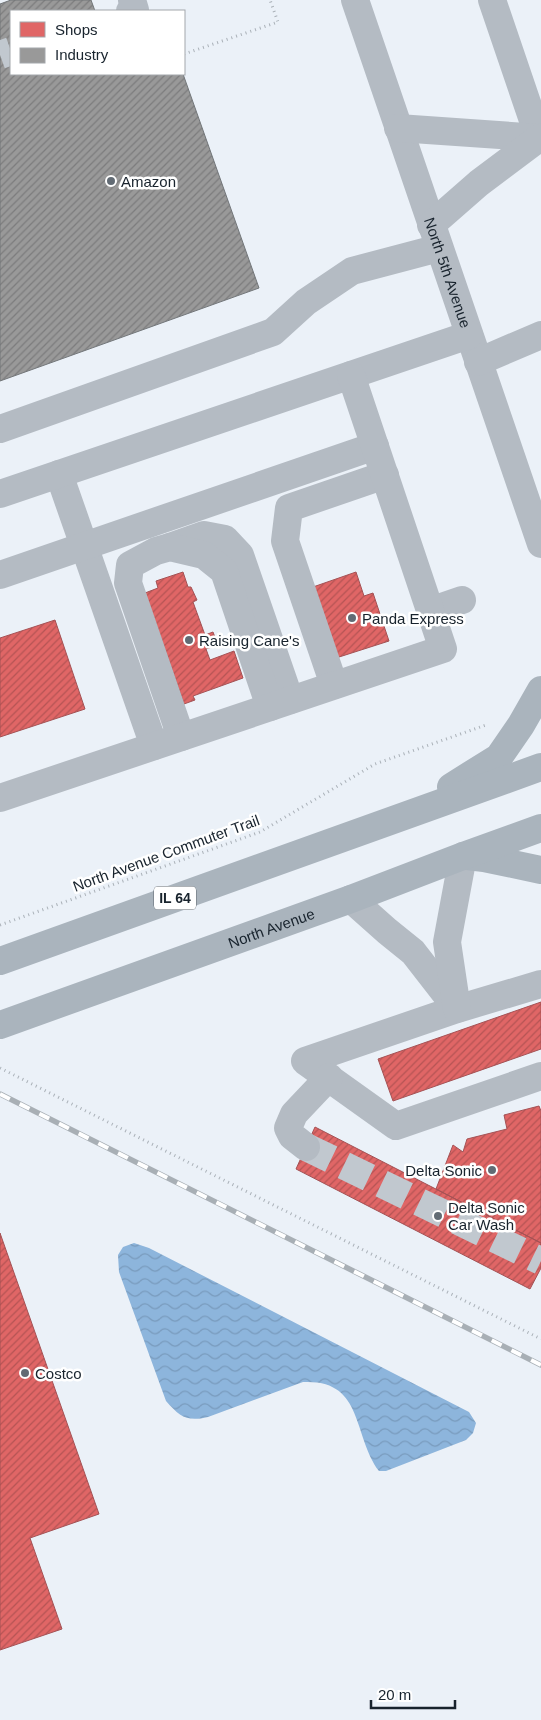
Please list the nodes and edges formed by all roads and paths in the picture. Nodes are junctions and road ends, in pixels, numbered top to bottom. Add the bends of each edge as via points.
1 (270, 0) edge
2 (355, 0) edge
3 (492, 0) edge
4 (185, 54) edge
5 (398, 128) junction
6 (540, 138) edge
7 (435, 236) junction
8 (469, 335) junction
9 (541, 335) edge
10 (478, 362) junction
11 (351, 375) junction
12 (0, 429) edge
13 (375, 446) junction
14 (59, 474) junction
15 (385, 474) junction
16 (0, 494) edge
17 (541, 544) edge
18 (84, 546) junction
19 (0, 575) edge
20 (462, 600) dead end
21 (430, 611) junction
22 (334, 685) junction
23 (541, 690) edge
24 (280, 704) junction
25 (492, 725) dead end
26 (181, 737) junction
27 (154, 746) junction
28 (541, 767) edge
29 (0, 798) edge
30 (394, 819) junction
31 (541, 828) edge
32 (463, 856) junction
33 (541, 870) edge
34 (352, 899) junction
35 (0, 925) edge
36 (0, 961) edge
37 (541, 984) edge
38 (457, 1009) junction
39 (0, 1025) edge
40 (0, 1068) edge
41 (541, 1076) edge
42 (329, 1077) junction
43 (306, 1147) tunnel mouth
44 (541, 1339) edge

1 - 4 path via 278,22
2 - 5 street, North 5th Avenue
3 - 6 street
5 - 6 street
5 - 7 street, North 5th Avenue
6 - 7 street via 479,184
7 - 8 street, North 5th Avenue
7 - 12 street via 352,271 306,302 273,332
8 - 10 street, North 5th Avenue
8 - 11 street
9 - 10 street
10 - 17 street, North 5th Avenue
11 - 13 street
11 - 14 street
13 - 15 street
13 - 18 street
14 - 16 street
14 - 18 street
15 - 21 street
15 - 22 street via 289,508 285,541
18 - 19 street
18 - 27 street
20 - 21 street
21 - 22 street via 443,649
22 - 24 street
23 - 30 main road via 499,757
24 - 26 street
24 - 26 street via 224,571 204,555 170,547 156,551 130,565 128,583
25 - 35 path, North Avenue Commuter Trail via 375,764 260,832
26 - 27 street
27 - 29 street
28 - 30 main road, IL 64
30 - 36 main road, IL 64
31 - 32 main road, North Avenue
32 - 33 main road
32 - 34 main road, North Avenue
32 - 38 street via 447,942
34 - 38 street via 413,952
34 - 39 main road, North Avenue
37 - 38 street
38 - 42 street via 305,1060
40 - 44 path
41 - 42 street via 396,1126
42 - 43 street via 294,1114 288,1128 292,1136

